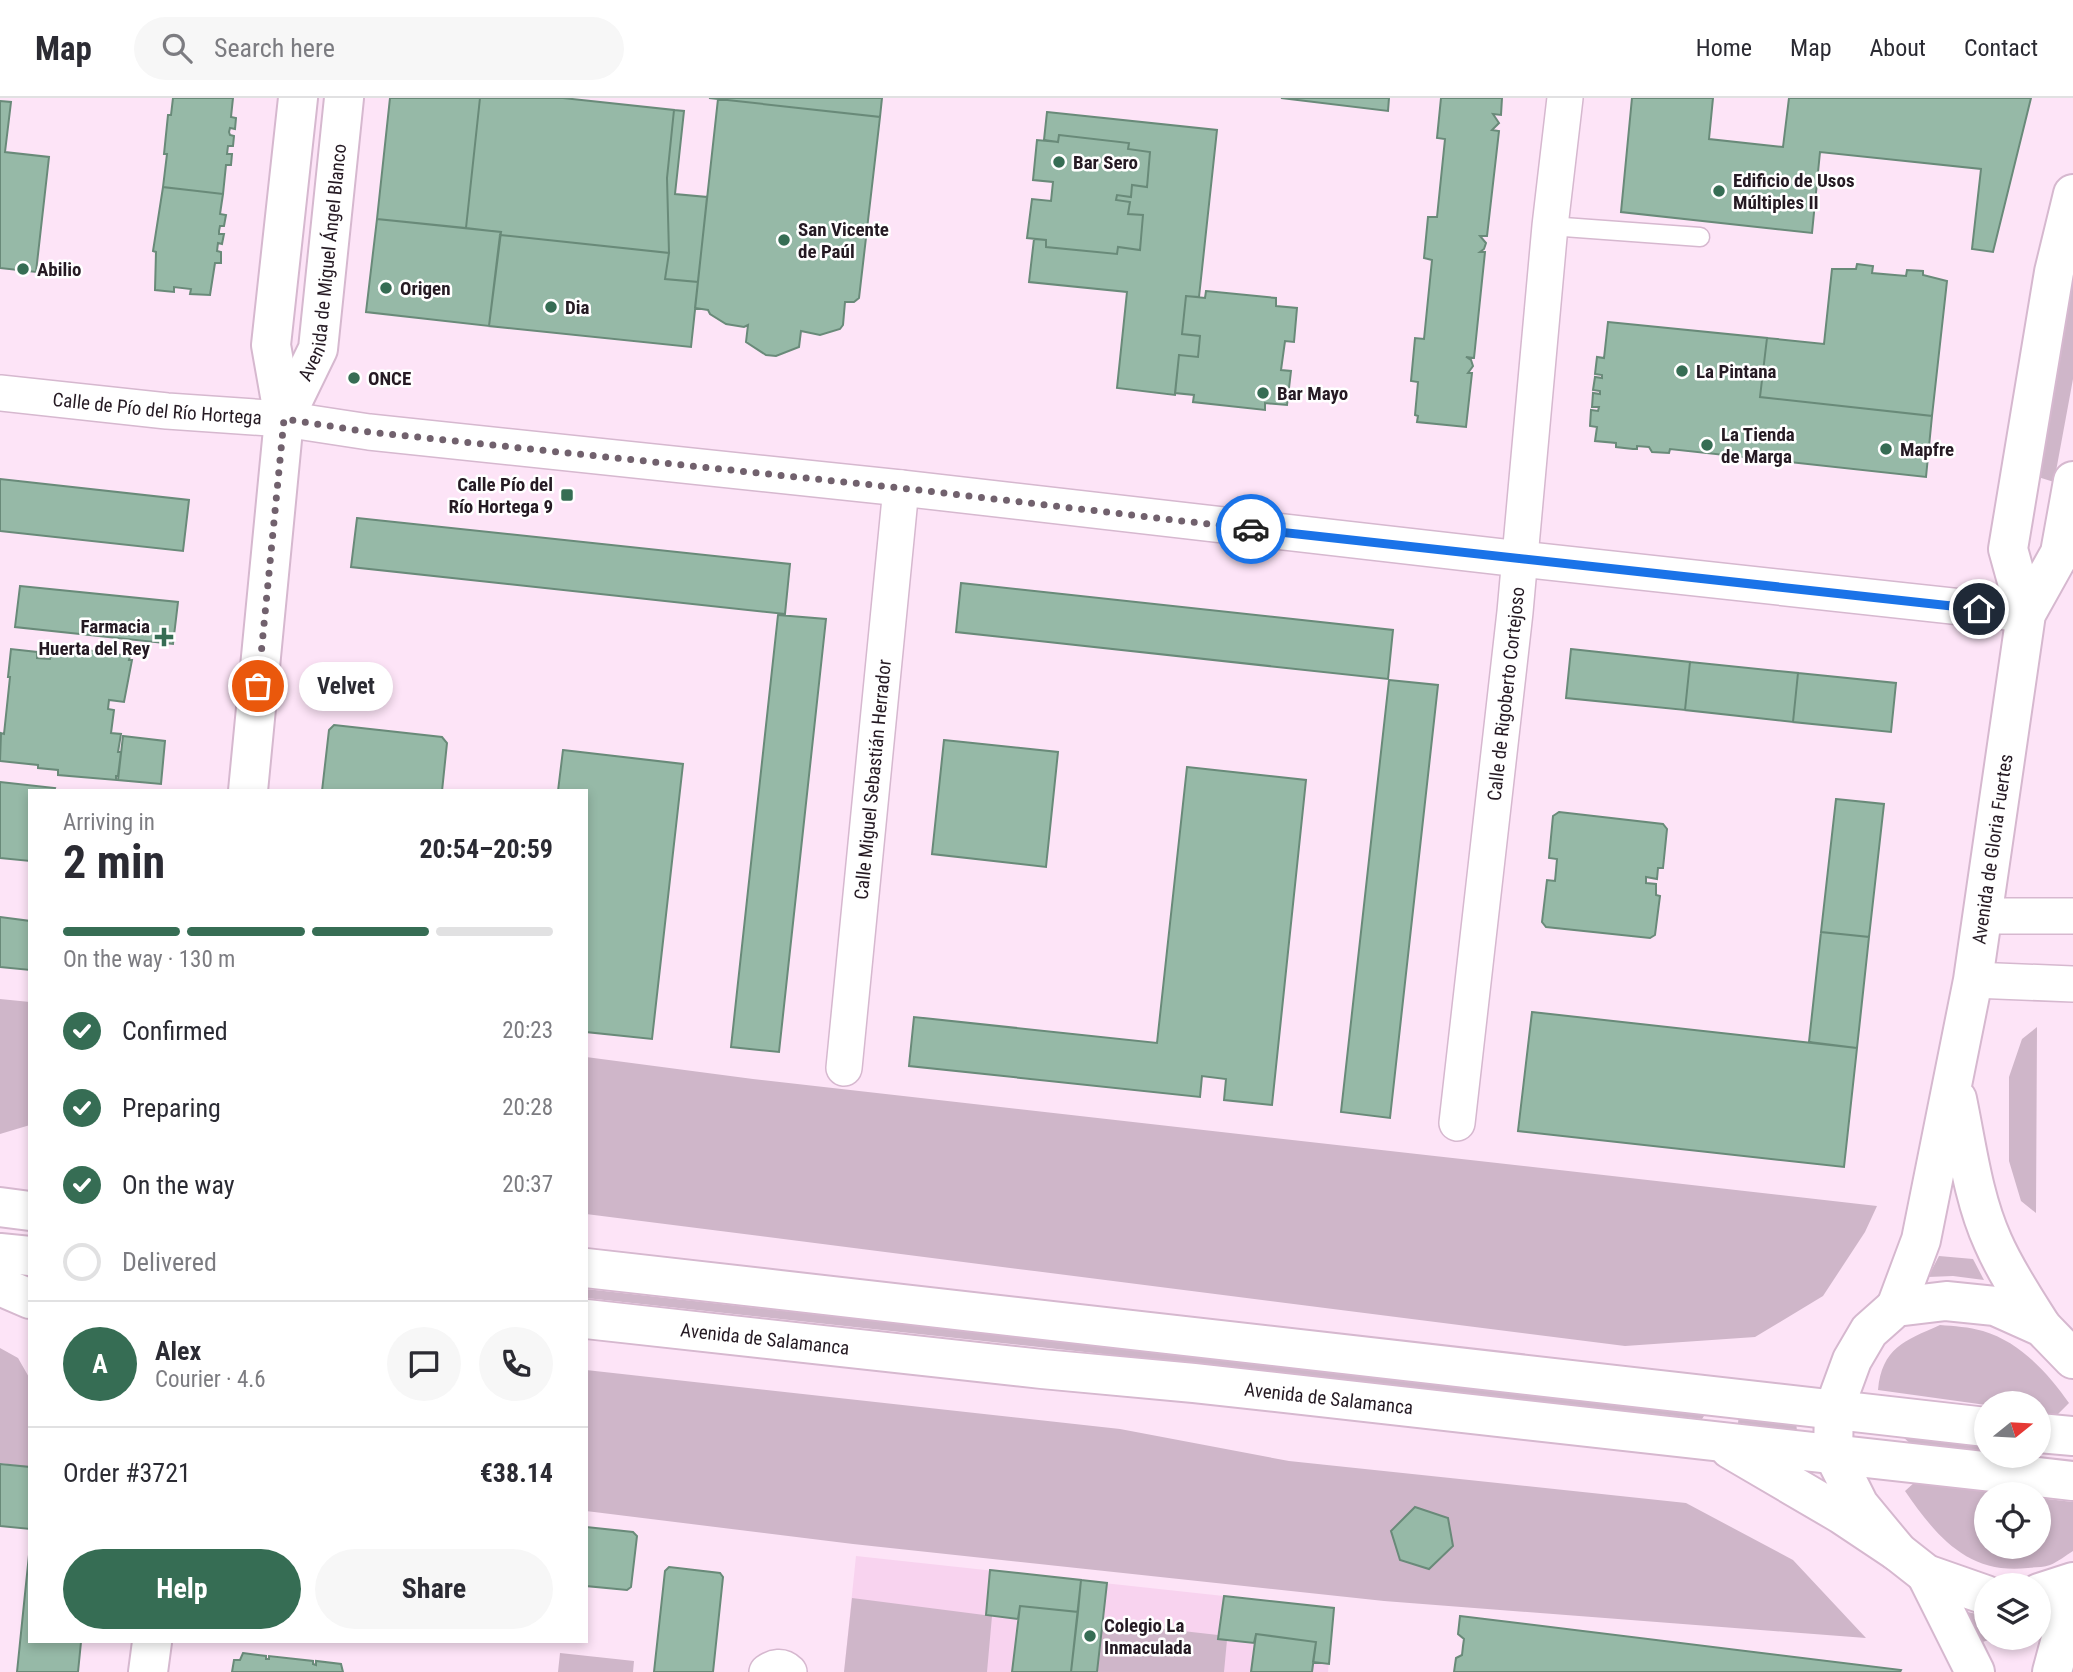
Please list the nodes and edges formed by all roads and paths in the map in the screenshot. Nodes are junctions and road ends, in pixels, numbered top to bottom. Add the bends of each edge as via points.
1 (298, 98) edge
2 (344, 98) edge
3 (1565, 98) edge
4 (2073, 194) edge
5 (1550, 226) junction
6 (1700, 237) dead end
7 (0, 393) edge
8 (284, 419) junction
9 (2073, 481) edge
10 (901, 488) junction
11 (1520, 559) junction
12 (2026, 614) junction
13 (248, 789) edge
14 (1982, 916) junction
15 (2073, 916) edge
16 (1973, 980) junction
17 (2073, 984) edge
18 (844, 1069) dead end
19 (1954, 1082) junction
20 (1457, 1123) dead end
21 (0, 1207) edge
22 (28, 1211) edge
23 (0, 1252) edge
24 (28, 1256) edge
25 (588, 1268) edge
26 (0, 1286) edge
27 (28, 1298) edge
28 (1896, 1307) junction
29 (588, 1319) edge
30 (2042, 1327) junction
31 (2073, 1359) edge
32 (1834, 1409) junction
33 (1974, 1426) edge
34 (2051, 1434) edge
35 (2073, 1436) edge
36 (1719, 1443) junction
37 (1832, 1453) junction
38 (2073, 1481) edge
39 (1912, 1563) junction
40 (2073, 1582) edge
41 (2051, 1589) edge
42 (1974, 1590) edge
43 (2073, 1594) edge
44 (152, 1643) edge
45 (148, 1672) edge
46 (767, 1672) edge
47 (789, 1672) edge
48 (1975, 1672) edge
49 (2052, 1672) edge

1 - 8 main road, Avenida de Miguel Ángel Blanco via 271,345
2 - 8 main road, Avenida de Miguel Ángel Blanco via 318,349
3 - 5 street, Calle de Rigoberto Cortejoso
4 - 12 main road, Avenida de Gloria Fuertes via 2054,272 2008,549
5 - 6 lane
5 - 11 street, Calle de Rigoberto Cortejoso
7 - 8 street, Calle de Pío del Río Hortega
8 - 10 street, Calle de Pío del Río Hortega
8 - 13 main road, Avenida de Miguel Ángel Blanco
9 - 12 main road, Avenida de Gloria Fuertes via 2060,552
10 - 11 street, Calle de Pío del Río Hortega
10 - 18 street, Calle Miguel Sebastián Herrador
11 - 12 street, Calle de Pío del Río Hortega
11 - 20 street, Calle de Rigoberto Cortejoso
12 - 14 main road, Avenida de Gloria Fuertes
14 - 15 street
14 - 16 main road, Avenida de Gloria Fuertes
16 - 17 street
16 - 19 main road, Avenida de Gloria Fuertes
19 - 28 main road, Avenida de Gloria Fuertes via 1921,1240
19 - 30 main road, Avenida de Gloria Fuertes via 1979,1205 2009,1274
21 - 22 main road
23 - 24 main road
25 - 32 main road
26 - 27 main road
28 - 30 main road via 1946,1301 1995,1306
28 - 32 main road via 1869,1331 1852,1360
29 - 36 main road, Avenida de Salamanca
30 - 31 main road
32 - 33 main road
32 - 37 main road
34 - 35 main road
36 - 37 main road, Avenida de Salamanca
36 - 39 main road via 1841,1514
37 - 38 main road, Avenida de Salamanca
37 - 39 main road via 1859,1505
39 - 42 main road
39 - 48 main road
40 - 41 main road
43 - 49 main road
44 - 45 main road
46 - 47 street via 780,1667

